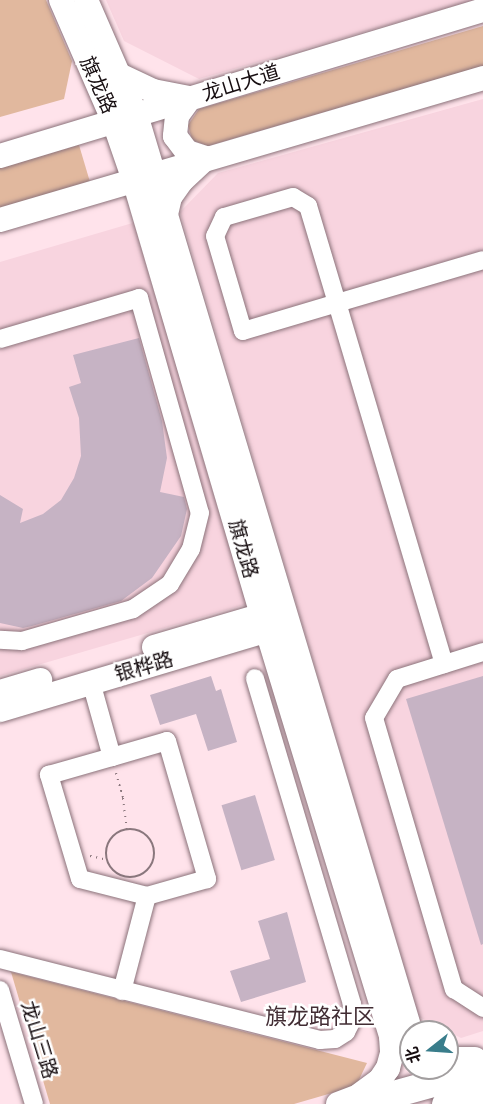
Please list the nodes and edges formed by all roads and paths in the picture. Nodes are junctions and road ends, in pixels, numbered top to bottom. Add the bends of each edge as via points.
1 (61, 0) edge
2 (86, 0) edge
3 (483, 10) edge
4 (119, 75) junction
5 (483, 78) edge
6 (190, 98) junction
7 (125, 118) junction
8 (0, 156) edge
9 (206, 158) junction
10 (144, 177) junction
11 (166, 215) junction
12 (0, 220) edge
13 (483, 260) edge
14 (337, 303) junction
15 (0, 339) edge
16 (193, 343) junction
17 (156, 354) junction
18 (276, 619) junction
19 (0, 640) edge
20 (483, 652) edge
21 (444, 664) junction
22 (255, 678) dead end
23 (92, 682) junction
24 (0, 692) edge
25 (0, 710) edge
26 (112, 757) junction
27 (312, 778) junction
28 (287, 785) junction
29 (127, 829) junction
30 (147, 896) junction
31 (366, 953) junction
32 (0, 960) edge
33 (339, 961) junction
34 (0, 990) edge
35 (122, 991) junction
36 (483, 1008) edge
37 (407, 1020) edge
38 (459, 1060) edge
39 (480, 1062) edge
40 (459, 1066) edge
41 (413, 1080) edge
42 (483, 1093) edge
43 (359, 1099) edge
44 (483, 1102) edge
45 (35, 1104) edge
46 (338, 1104) edge
47 (445, 1104) edge
48 (468, 1104) edge

1 - 7 main road, 旗龙路
2 - 4 main road
3 - 6 main road, 龙山大道
4 - 6 main road via 153,92
4 - 7 main road
5 - 9 main road
6 - 7 main road, 龙山大道
6 - 9 main road via 177,116 176,136 188,152
7 - 8 main road, 龙山大道
7 - 10 main road
9 - 10 main road
9 - 11 main road via 170,197
10 - 11 main road
10 - 12 main road
10 - 16 main road
11 - 16 main road
13 - 14 street
14 - 14 street via 243,331 215,236 224,217 293,197 308,206
14 - 21 street
15 - 17 street via 139,298
16 - 17 street
16 - 18 main road
17 - 19 street via 200,513 190,549 170,584 134,609 22,641
18 - 23 main road, 银桦路
18 - 24 main road, 银桦路
18 - 27 main road
18 - 37 main road
20 - 21 street
21 - 36 street via 398,679 374,718 454,989
22 - 28 street
23 - 25 main road, 银桦路
23 - 26 street
26 - 29 path
26 - 30 street via 50,775 80,879
26 - 30 street via 167,741 207,879
27 - 28 street
27 - 31 main road
28 - 33 street
29 - 29 path via 140,830 151,839 151,866 141,875 127,877 115,871 107,860 107,846 114,834
30 - 35 street
31 - 33 street
31 - 43 main road via 391,1036 392,1053 380,1080
32 - 35 street
33 - 35 street via 352,1004 352,1020 346,1032 334,1039 320,1040
34 - 45 street, 龙山三路
38 - 39 main road
39 - 40 main road
39 - 43 highway
41 - 43 main road
42 - 47 highway
43 - 46 main road
44 - 48 main road

